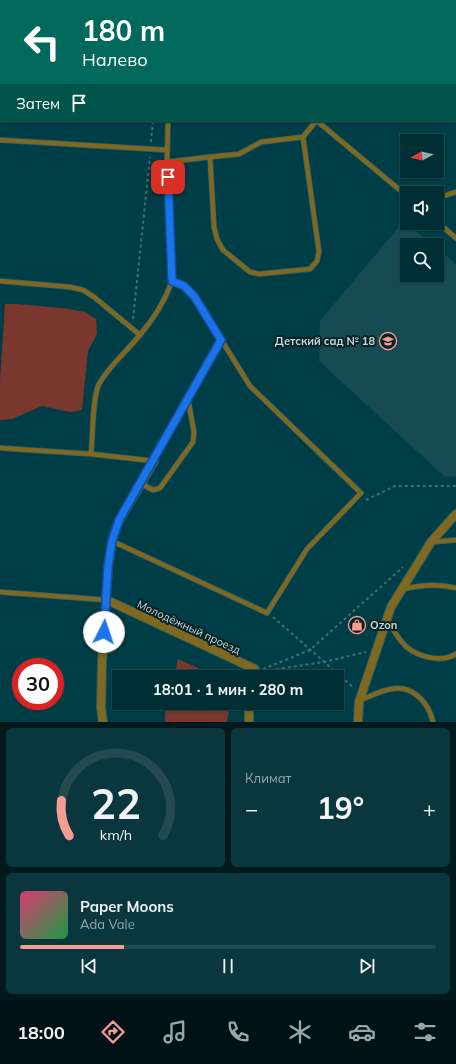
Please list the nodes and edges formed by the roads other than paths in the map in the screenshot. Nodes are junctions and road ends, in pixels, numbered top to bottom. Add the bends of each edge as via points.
1 (168, 122) edge
2 (315, 122) edge
3 (317, 122) edge
4 (303, 137) junction
5 (0, 140) edge
6 (167, 150) junction
7 (210, 157) junction
8 (167, 162) junction
9 (400, 190) edge
10 (456, 192) edge
11 (444, 196) edge
12 (444, 228) edge
13 (456, 238) edge
14 (0, 281) edge
15 (172, 281) junction
16 (140, 335) junction
17 (221, 340) junction
18 (188, 399) junction
19 (0, 448) edge
20 (92, 454) junction
21 (154, 461) junction
22 (140, 483) junction
23 (456, 514) edge
24 (456, 540) edge
25 (112, 541) junction
26 (431, 542) junction
27 (456, 588) edge
28 (402, 589) junction
29 (0, 592) edge
30 (107, 600) junction
31 (387, 620) junction
32 (456, 654) edge
33 (255, 670) edge
34 (361, 698) junction
35 (249, 710) edge
36 (103, 722) edge
37 (249, 722) edge
38 (358, 722) edge
39 (433, 722) edge

1 - 6 lane
2 - 4 lane
3 - 9 lane
4 - 7 lane via 261,142 239,154
4 - 7 lane via 318,252 317,261 310,269 259,274 250,272 223,250 214,227
5 - 6 lane
6 - 8 lane
7 - 8 lane
8 - 15 lane
10 - 11 lane
12 - 13 lane
14 - 16 lane via 83,290
15 - 16 lane via 166,296
15 - 17 lane via 184,286 194,296
16 - 20 lane via 105,374 99,385
17 - 18 lane
17 - 25 lane via 250,386 361,493 307,549 267,612
18 - 21 lane
18 - 22 lane via 194,432 193,442 160,488 154,490
19 - 20 lane
20 - 21 lane
21 - 22 street
22 - 25 street via 119,520
23 - 26 street
24 - 26 lane
25 - 30 street
26 - 28 street
27 - 28 lane via 423,585
28 - 31 street via 391,607
29 - 30 lane
30 - 33 street, Молодёжный проезд
30 - 36 street via 102,663
31 - 32 lane via 402,643 416,653 441,658
31 - 34 street
34 - 38 street
34 - 39 lane via 388,689 412,692 422,699 430,710
35 - 37 street

